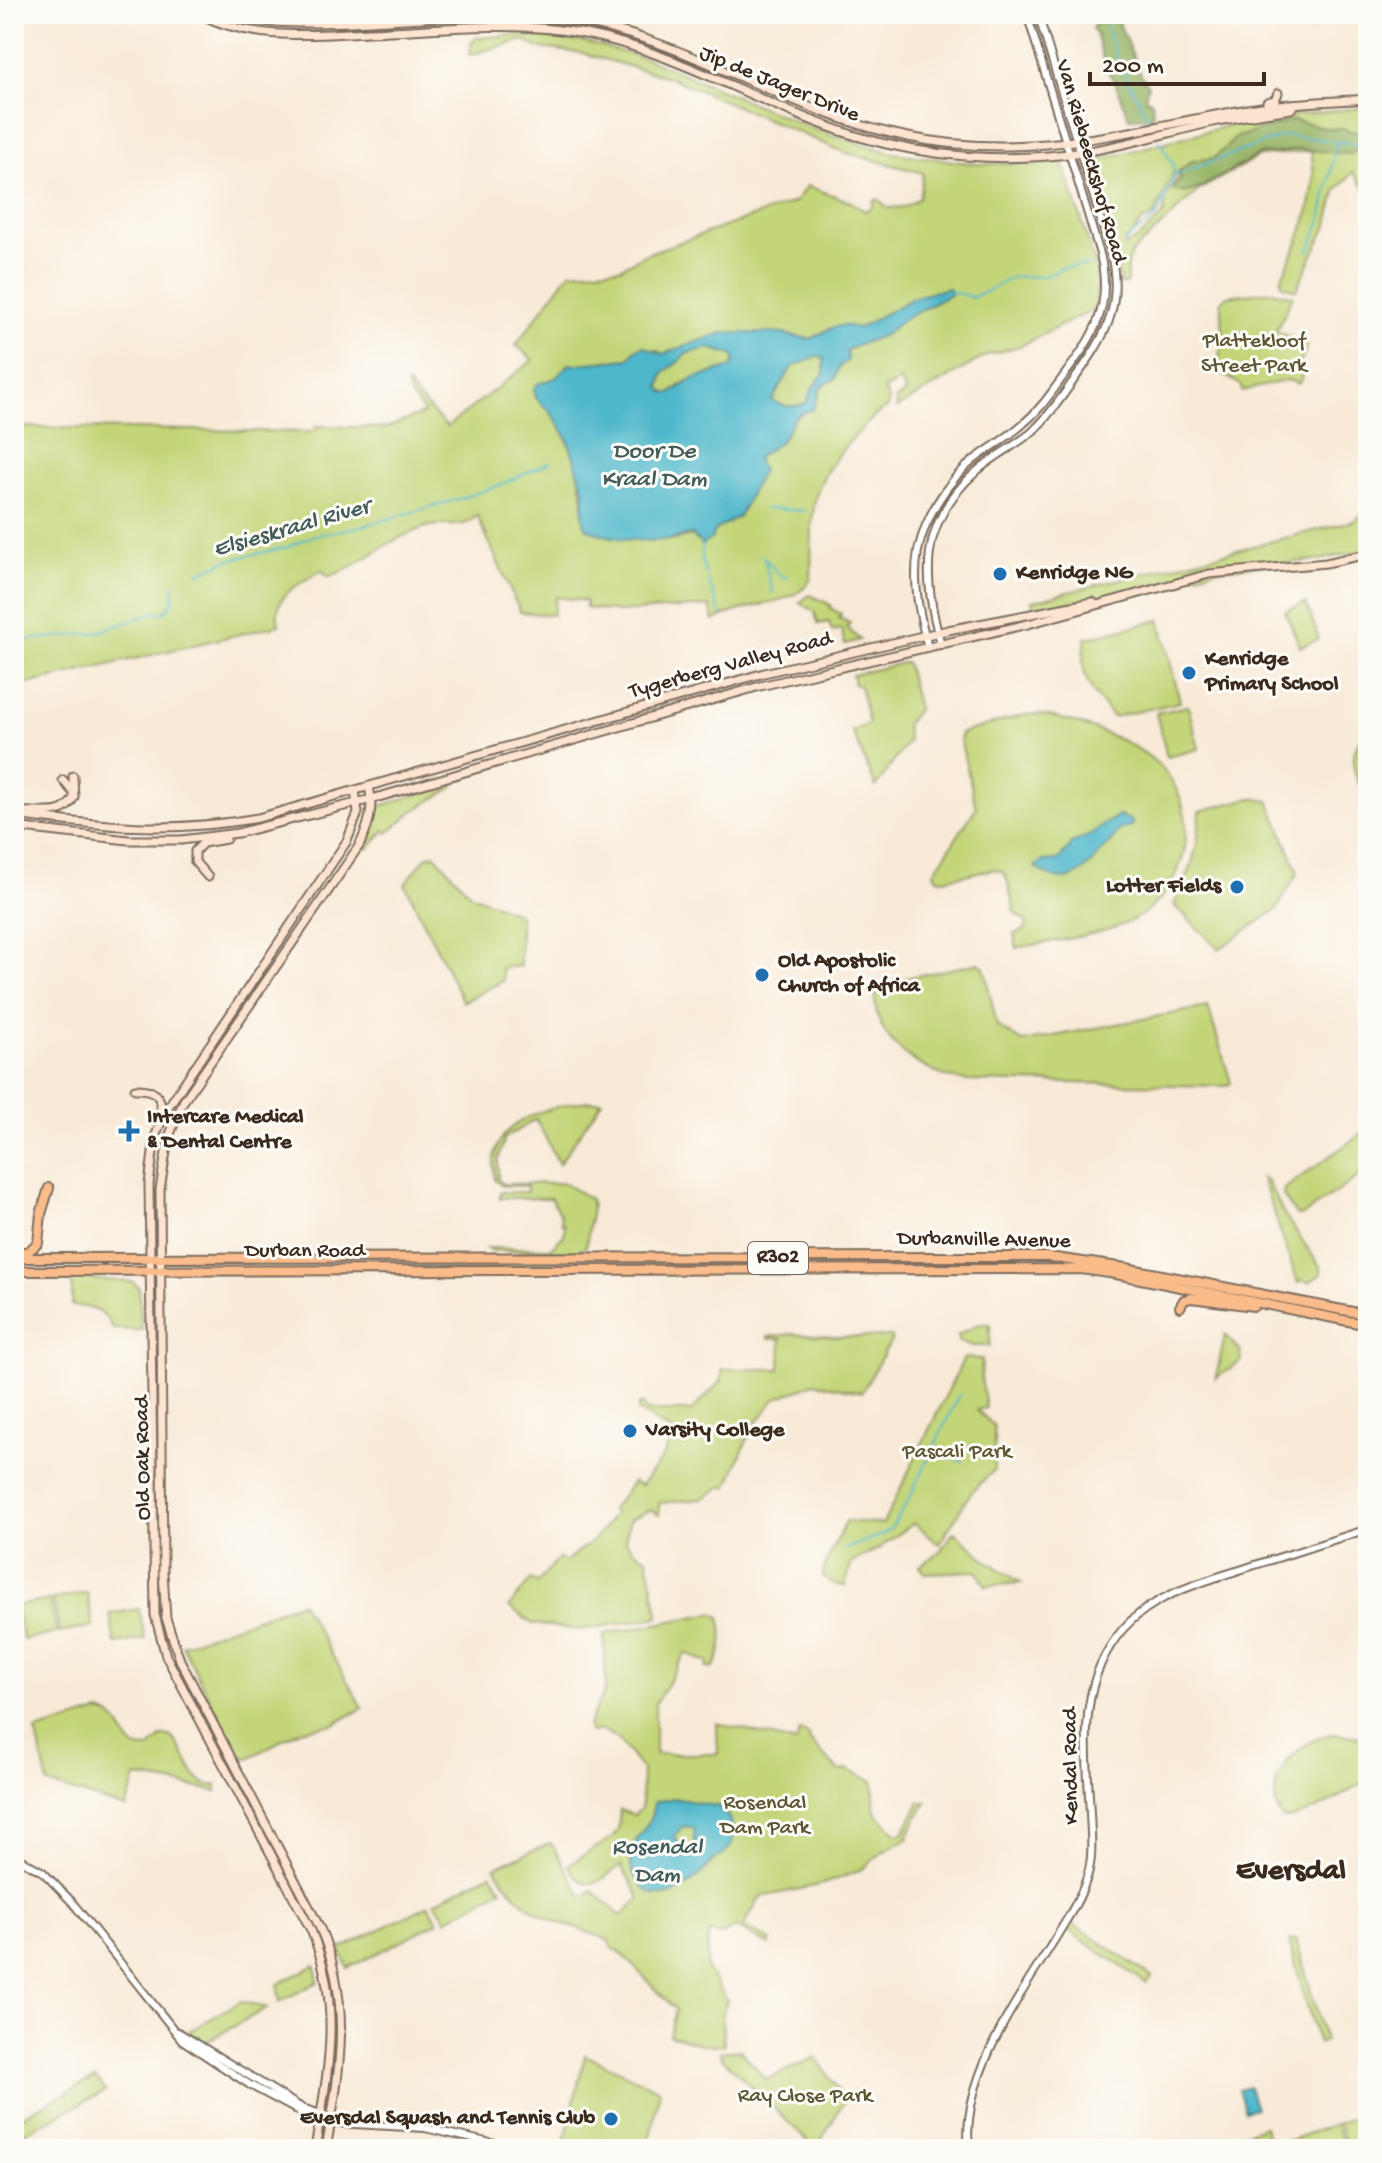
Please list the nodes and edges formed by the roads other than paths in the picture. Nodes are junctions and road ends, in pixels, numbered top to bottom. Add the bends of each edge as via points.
1 (200, 14) edge
2 (230, 14) edge
3 (1027, 14) edge
4 (1038, 14) edge
5 (1278, 93) dead end
6 (1368, 99) edge
7 (1296, 104) junction
8 (1192, 121) junction
9 (1174, 129) junction
10 (1141, 136) junction
11 (1078, 141) junction
12 (1067, 143) junction
13 (1082, 152) junction
14 (1070, 154) junction
15 (1368, 554) edge
16 (1107, 601) junction
17 (937, 633) junction
18 (925, 636) junction
19 (941, 645) junction
20 (928, 648) junction
21 (73, 776) dead end
22 (63, 780) dead end
23 (369, 786) junction
24 (355, 790) junction
25 (74, 797) junction
26 (372, 799) junction
27 (358, 803) junction
28 (343, 807) junction
29 (14, 814) edge
30 (14, 827) edge
31 (238, 833) junction
32 (347, 841) junction
33 (208, 877) dead end
34 (332, 887) junction
35 (305, 907) junction
36 (135, 1089) dead end
37 (158, 1130) junction
38 (49, 1188) dead end
39 (14, 1256) edge
40 (150, 1258) junction
41 (161, 1258) junction
42 (595, 1258) joint
43 (595, 1269) joint
44 (161, 1270) junction
45 (14, 1271) edge
46 (150, 1271) junction
47 (1282, 1306) junction
48 (1180, 1307) dead end
49 (1368, 1315) edge
50 (1368, 1325) edge
51 (1368, 1529) edge
52 (14, 1856) edge
53 (320, 2118) junction
54 (334, 2120) junction
55 (315, 2149) edge
56 (326, 2149) edge
57 (517, 2149) edge
58 (969, 2149) edge

1 - 14 main road, Jip de Jager Drive via 236,28 280,34 562,30 648,51 807,119 876,142 967,156
2 - 12 main road, Jip de Jager Drive via 288,24 501,16 575,21 654,41 812,109 887,133 974,146
3 - 12 street, Van Riebeeckshof Road
4 - 11 street, Van Riebeeckshof Road
5 - 8 main road via 1273,101
6 - 7 main road, Jip de Jager Drive
7 - 8 main road, Jip de Jager Drive
7 - 9 main road, Jip de Jager Drive
8 - 9 main road, Jip de Jager Drive
9 - 10 main road, Jip de Jager Drive
10 - 11 main road, Jip de Jager Drive
10 - 13 main road, Jip de Jager Drive
11 - 12 main road, Jip de Jager Drive
11 - 13 street, Van Riebeeckshof Road
12 - 14 street, Van Riebeeckshof Road
13 - 14 main road, Jip de Jager Drive
13 - 17 street, Van Riebeeckshof Road via 1114,265 1109,323 1047,416 977,471 943,513 927,576
14 - 18 street, Van Riebeeckshof Road via 1102,260 1100,317 1090,340 1044,402 970,463 933,511 916,572
15 - 16 main road, Tygerberg Valley Road via 1189,581
16 - 17 main road, Tygerberg Valley Road
16 - 19 main road, Tygerberg Valley Road
17 - 18 main road, Tygerberg Valley Road
17 - 19 street, Van Riebeeckshof Road
18 - 20 street, Van Riebeeckshof Road
18 - 23 main road, Tygerberg Valley Road via 713,687
19 - 20 main road, Tygerberg Valley Road
20 - 26 main road, Tygerberg Valley Road via 760,686
21 - 25 main road
22 - 25 main road
23 - 24 main road, Tygerberg Valley Road
23 - 26 main road, Old Oak Road
24 - 27 main road, Old Oak Road
24 - 29 main road, Tygerberg Valley Road via 258,818 178,828 120,828
25 - 29 main road via 60,812
26 - 27 main road, Tygerberg Valley Road
26 - 34 main road, Old Oak Road via 366,832
27 - 28 main road, Tygerberg Valley Road
27 - 32 main road, Old Oak Road
28 - 31 main road, Tygerberg Valley Road
28 - 32 main road via 352,819
30 - 31 main road via 128,840
31 - 33 main road via 196,849 195,862
32 - 35 main road, Old Oak Road
34 - 35 main road via 322,888
34 - 41 main road, Old Oak Road via 190,1090 172,1125 161,1173
35 - 37 main road, Old Oak Road via 176,1092
36 - 37 main road via 160,1097
37 - 40 main road, Old Oak Road via 150,1167
38 - 39 main road via 38,1243
39 - 40 main road, Durban Road / R302
40 - 41 main road, Durban Road / R302
40 - 46 main road, Old Oak Road
41 - 42 main road, Durban Road / R302
41 - 44 main road, Old Oak Road
42 - 49 main road, Durbanville Avenue / R302 via 1070,1259
43 - 44 main road, Durban Road / R302
43 - 47 main road, Durbanville Avenue / R302 via 1089,1270
44 - 46 main road, Durban Road / R302
44 - 54 main road, Old Oak Road via 166,1618 180,1660 334,1963 342,2027
45 - 46 main road, Durban Road / R302
46 - 53 main road, Old Oak Road via 156,1623 172,1667 320,1951 332,2022
47 - 48 main road via 1191,1298
47 - 50 main road, Durbanville Avenue / R302
51 - 58 street, Kendal Road via 1174,1593 1143,1611 1112,1644 1095,1677 1086,1718 1092,1846 1088,1874 989,2054 970,2108
52 - 53 street via 43,1872 72,1902 171,2027
53 - 54 street
53 - 55 main road, Old Oak Road
54 - 56 main road, Old Oak Road
54 - 57 street via 425,2128

